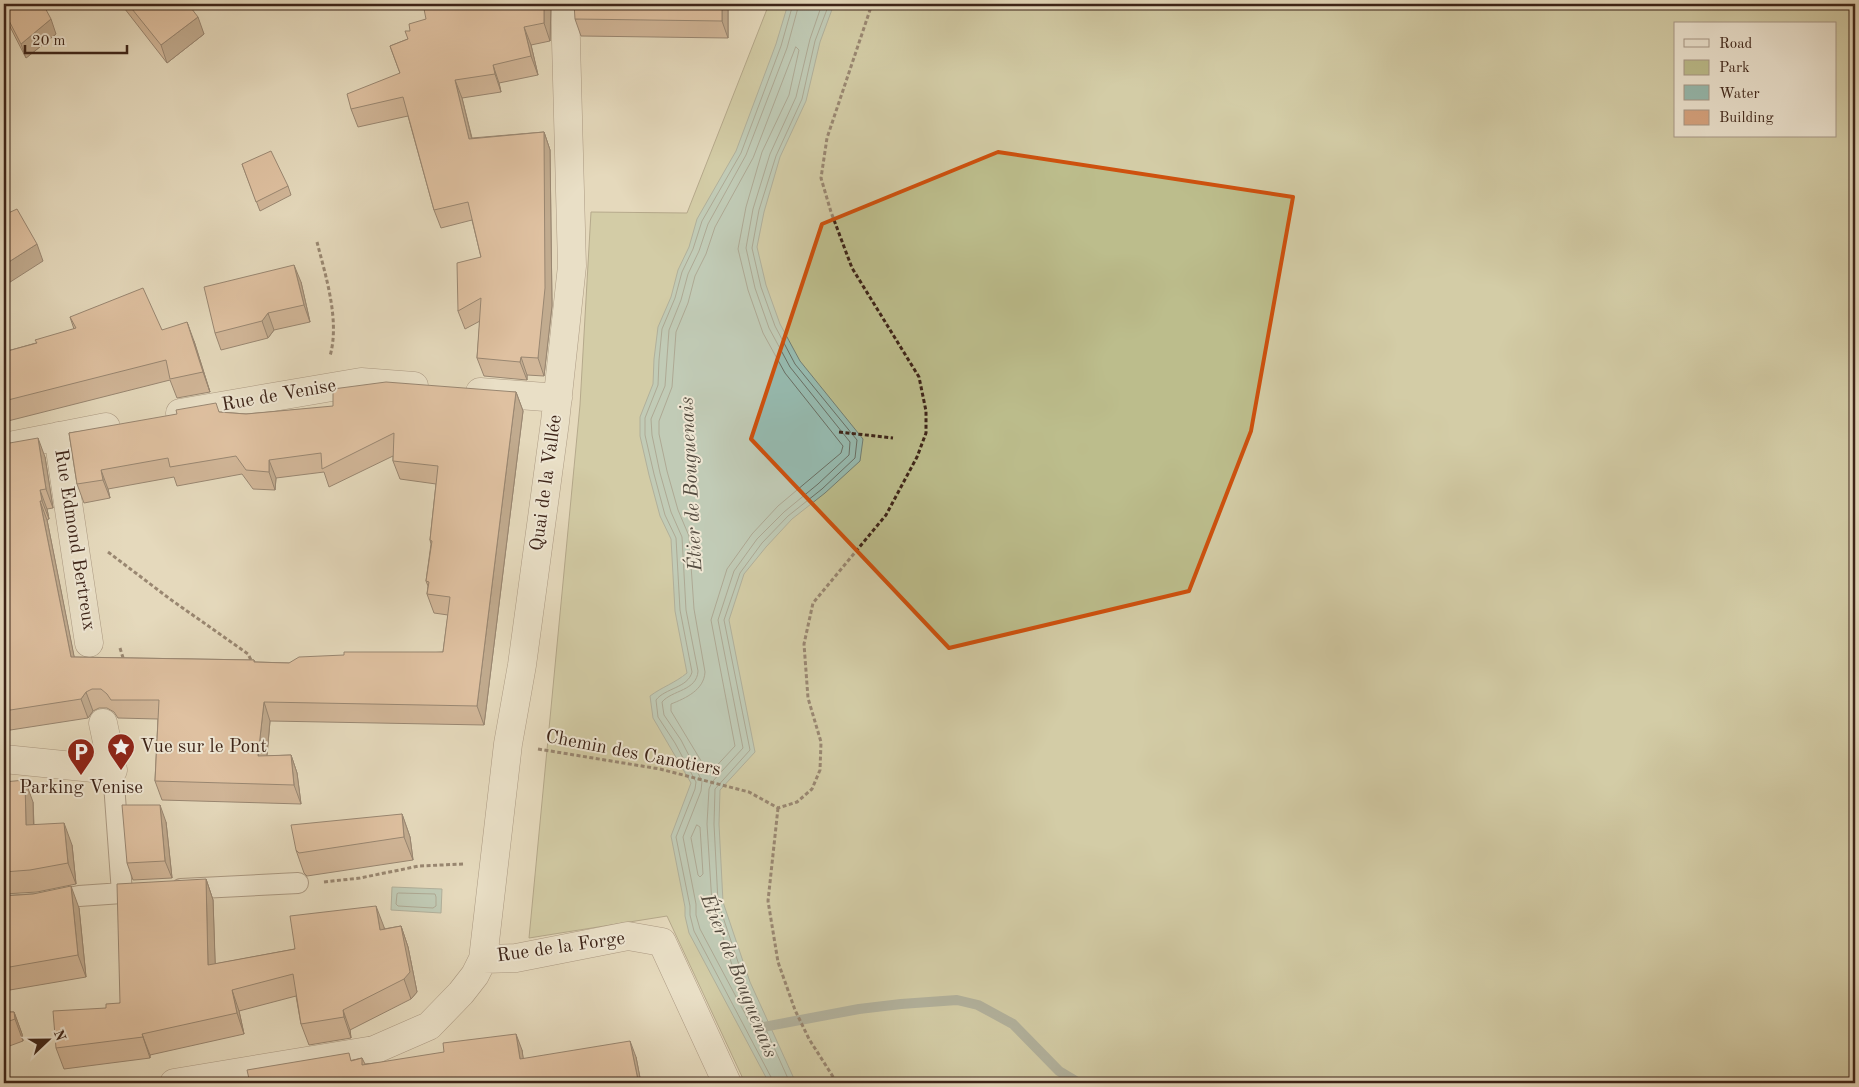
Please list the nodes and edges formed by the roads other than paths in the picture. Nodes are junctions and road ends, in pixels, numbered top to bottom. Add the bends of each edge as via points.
1 (565, 4) edge
2 (558, 398) junction
3 (156, 418) edge
4 (126, 423) edge
5 (58, 436) junction
6 (4, 447) edge
7 (89, 643) road end
8 (103, 723) dead end
9 (4, 759) edge
10 (113, 770) junction
11 (298, 883) road end
12 (140, 892) junction
13 (4, 906) edge
14 (484, 959) junction
15 (174, 1083) edge
16 (727, 1083) edge

1 - 2 street, Quai de la Vallée via 572,266
2 - 3 street, Rue de Venise via 361,382
2 - 14 street, Quai de la Vallée via 508,744
4 - 5 street
5 - 6 street
5 - 7 street, Rue Edmond Bertreux
8 - 10 street
9 - 10 street
10 - 12 lane
11 - 12 lane
12 - 13 lane
14 - 15 street via 461,993 429,1026 374,1050
14 - 16 street, Rue de la Forge via 516,958 628,936 662,942

